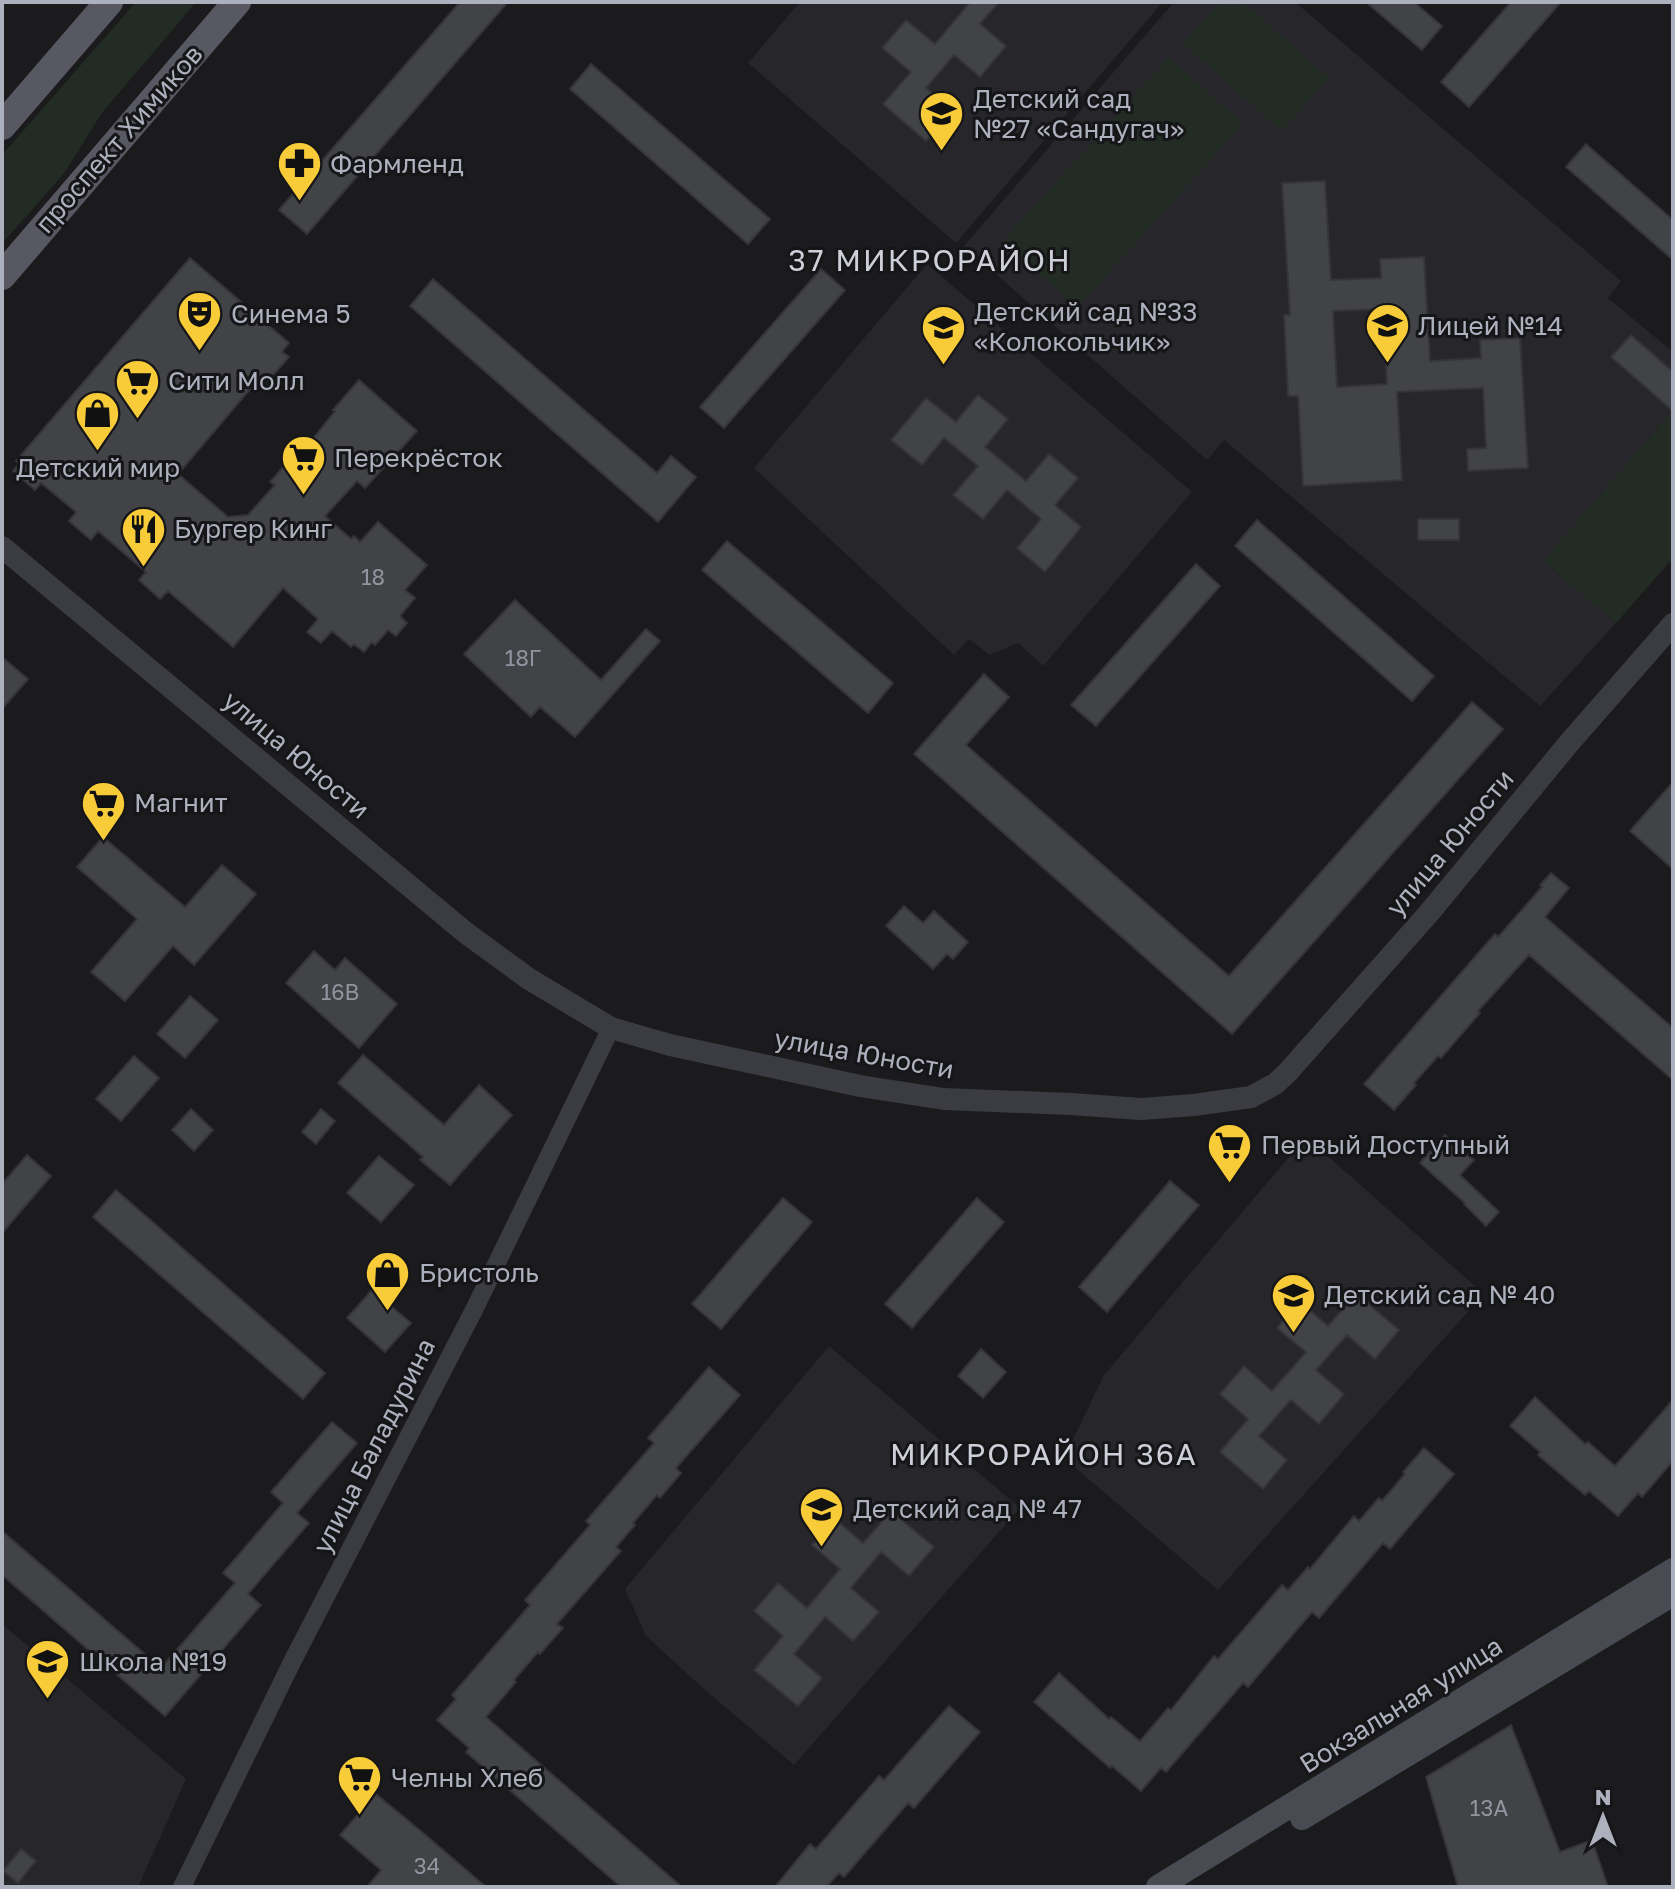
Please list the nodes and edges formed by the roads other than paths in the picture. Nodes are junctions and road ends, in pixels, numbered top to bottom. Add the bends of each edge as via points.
1 (109, 2) edge
2 (237, 2) edge
3 (2, 126) edge
4 (2, 276) edge
5 (2, 547) edge
6 (1673, 624) edge
7 (611, 1028) junction
8 (1673, 1570) edge
9 (1673, 1594) edge
10 (182, 1887) edge
11 (1158, 1887) edge
12 (1187, 1887) edge

1 - 3 main road
2 - 4 main road, проспект Химиков
5 - 7 street, улица Юности via 466,933
6 - 7 street, улица Юности via 1297,1061 1275,1084 1251,1097 1141,1109 944,1099 860,1086
7 - 10 street, улица Баладурина
8 - 11 main road, Вокзальная улица
9 - 12 main road, Вокзальная улица

